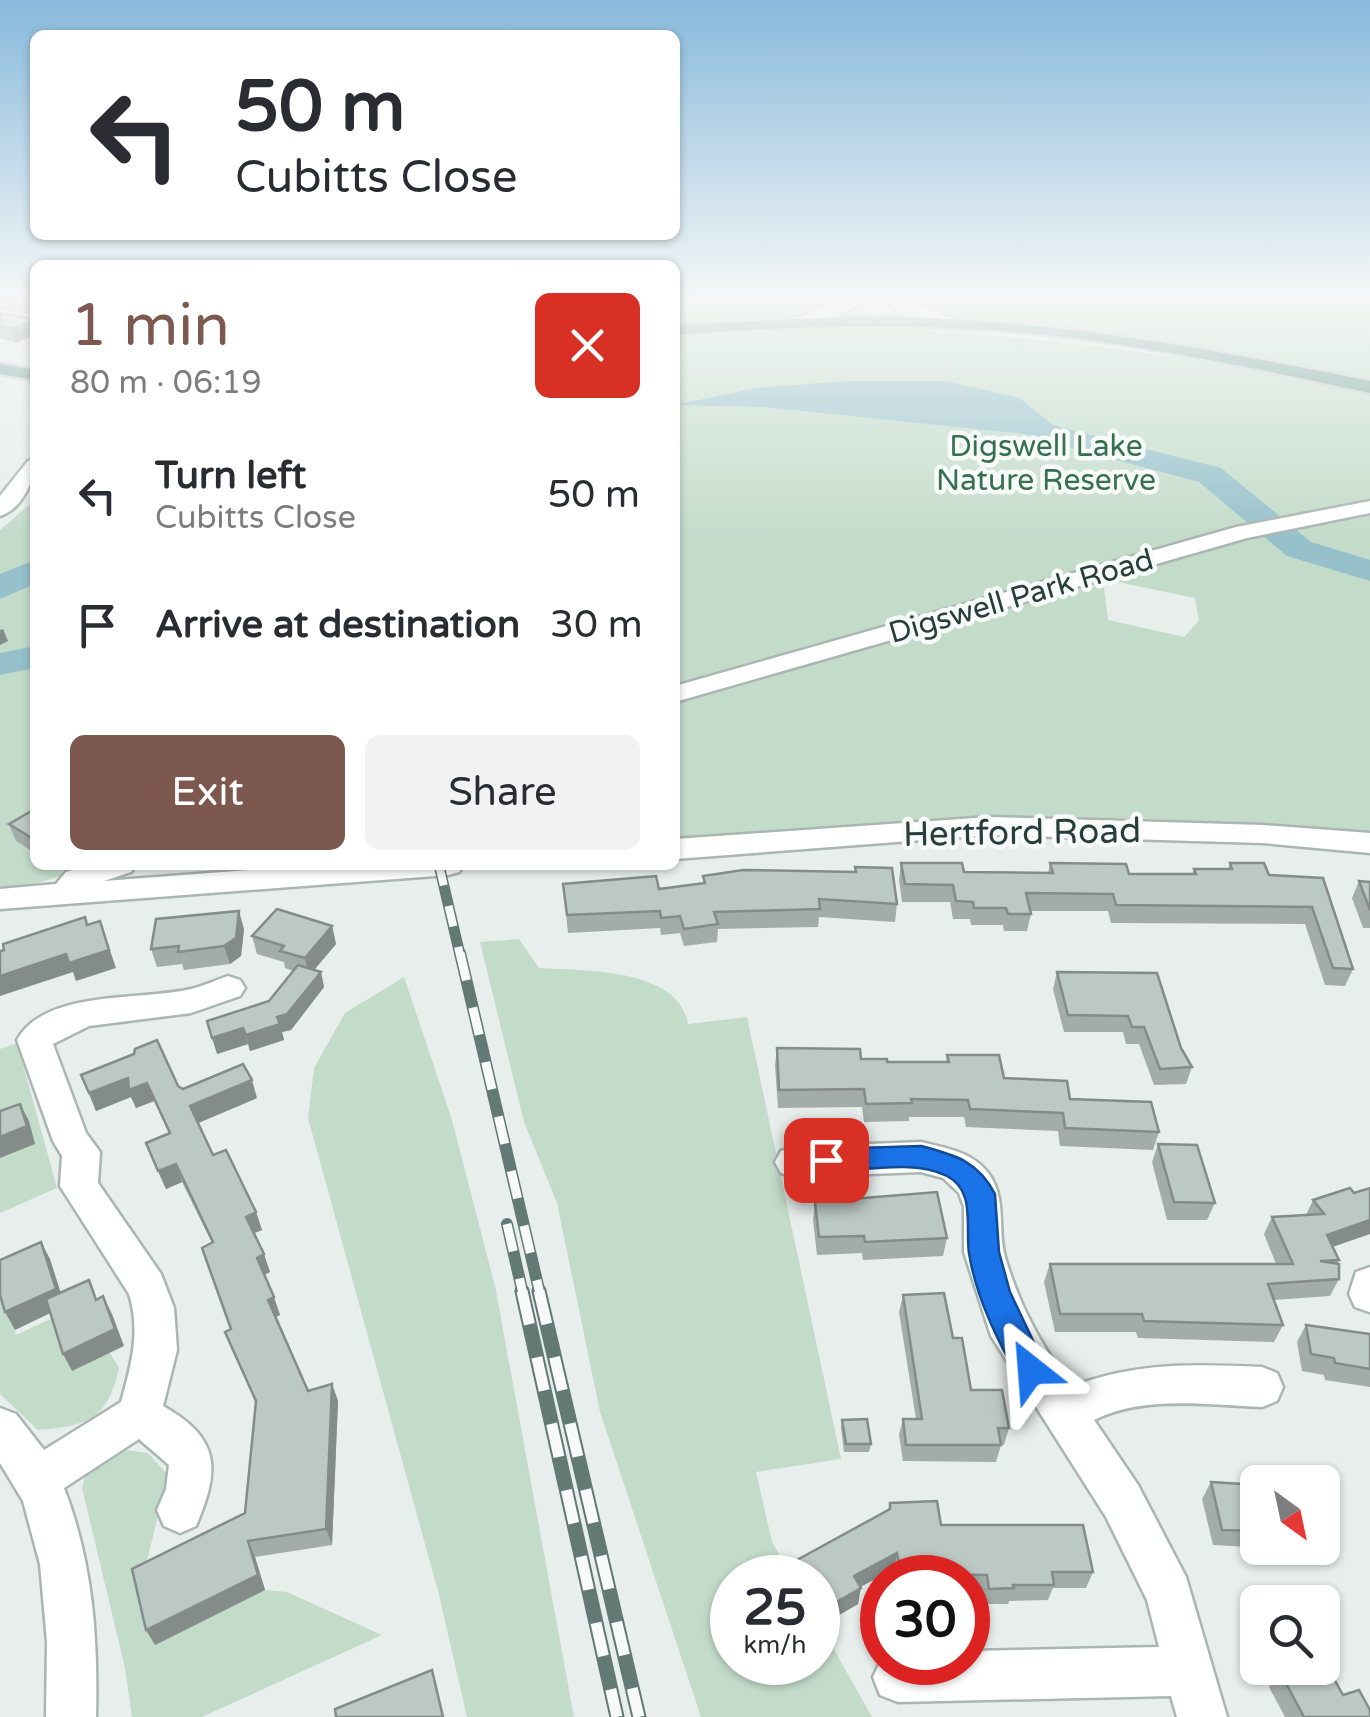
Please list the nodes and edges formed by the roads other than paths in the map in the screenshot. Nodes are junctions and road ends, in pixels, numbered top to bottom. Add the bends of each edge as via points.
1 (1322, 377) edge
2 (1370, 387) edge
3 (30, 471) edge
4 (1370, 506) edge
5 (0, 510) edge
6 (680, 693) edge
7 (1370, 843) edge
8 (680, 848) edge
9 (106, 870) edge
10 (381, 870) edge
11 (61, 894) junction
12 (0, 899) edge
13 (228, 988) dead end
14 (794, 1162) dead end
15 (1370, 1284) edge
16 (1369, 1294) edge
17 (1262, 1387) dead end
18 (1063, 1414) junction
19 (139, 1415) junction
20 (0, 1429) edge
21 (36, 1480) junction
22 (180, 1510) dead end
23 (990, 1682) edge
24 (1196, 1694) edge
25 (72, 1717) edge

1 - 2 main road
3 - 5 street
4 - 6 street, Digswell Park Road via 1244,532
7 - 8 street, Hertford Road via 989,826
9 - 11 street
10 - 11 street
11 - 12 street
13 - 19 street via 194,1001 78,1014 34,1040 70,1141 81,1152 79,1186 147,1287 154,1308 156,1350
14 - 18 street via 921,1157 966,1174 980,1194 984,1252 1012,1336
15 - 16 street
17 - 18 street via 1119,1388
18 - 24 street via 1122,1500 1168,1594
19 - 21 street
19 - 22 street via 176,1436 187,1451 192,1485
20 - 21 street
21 - 25 street via 69,1586
23 - 24 street

